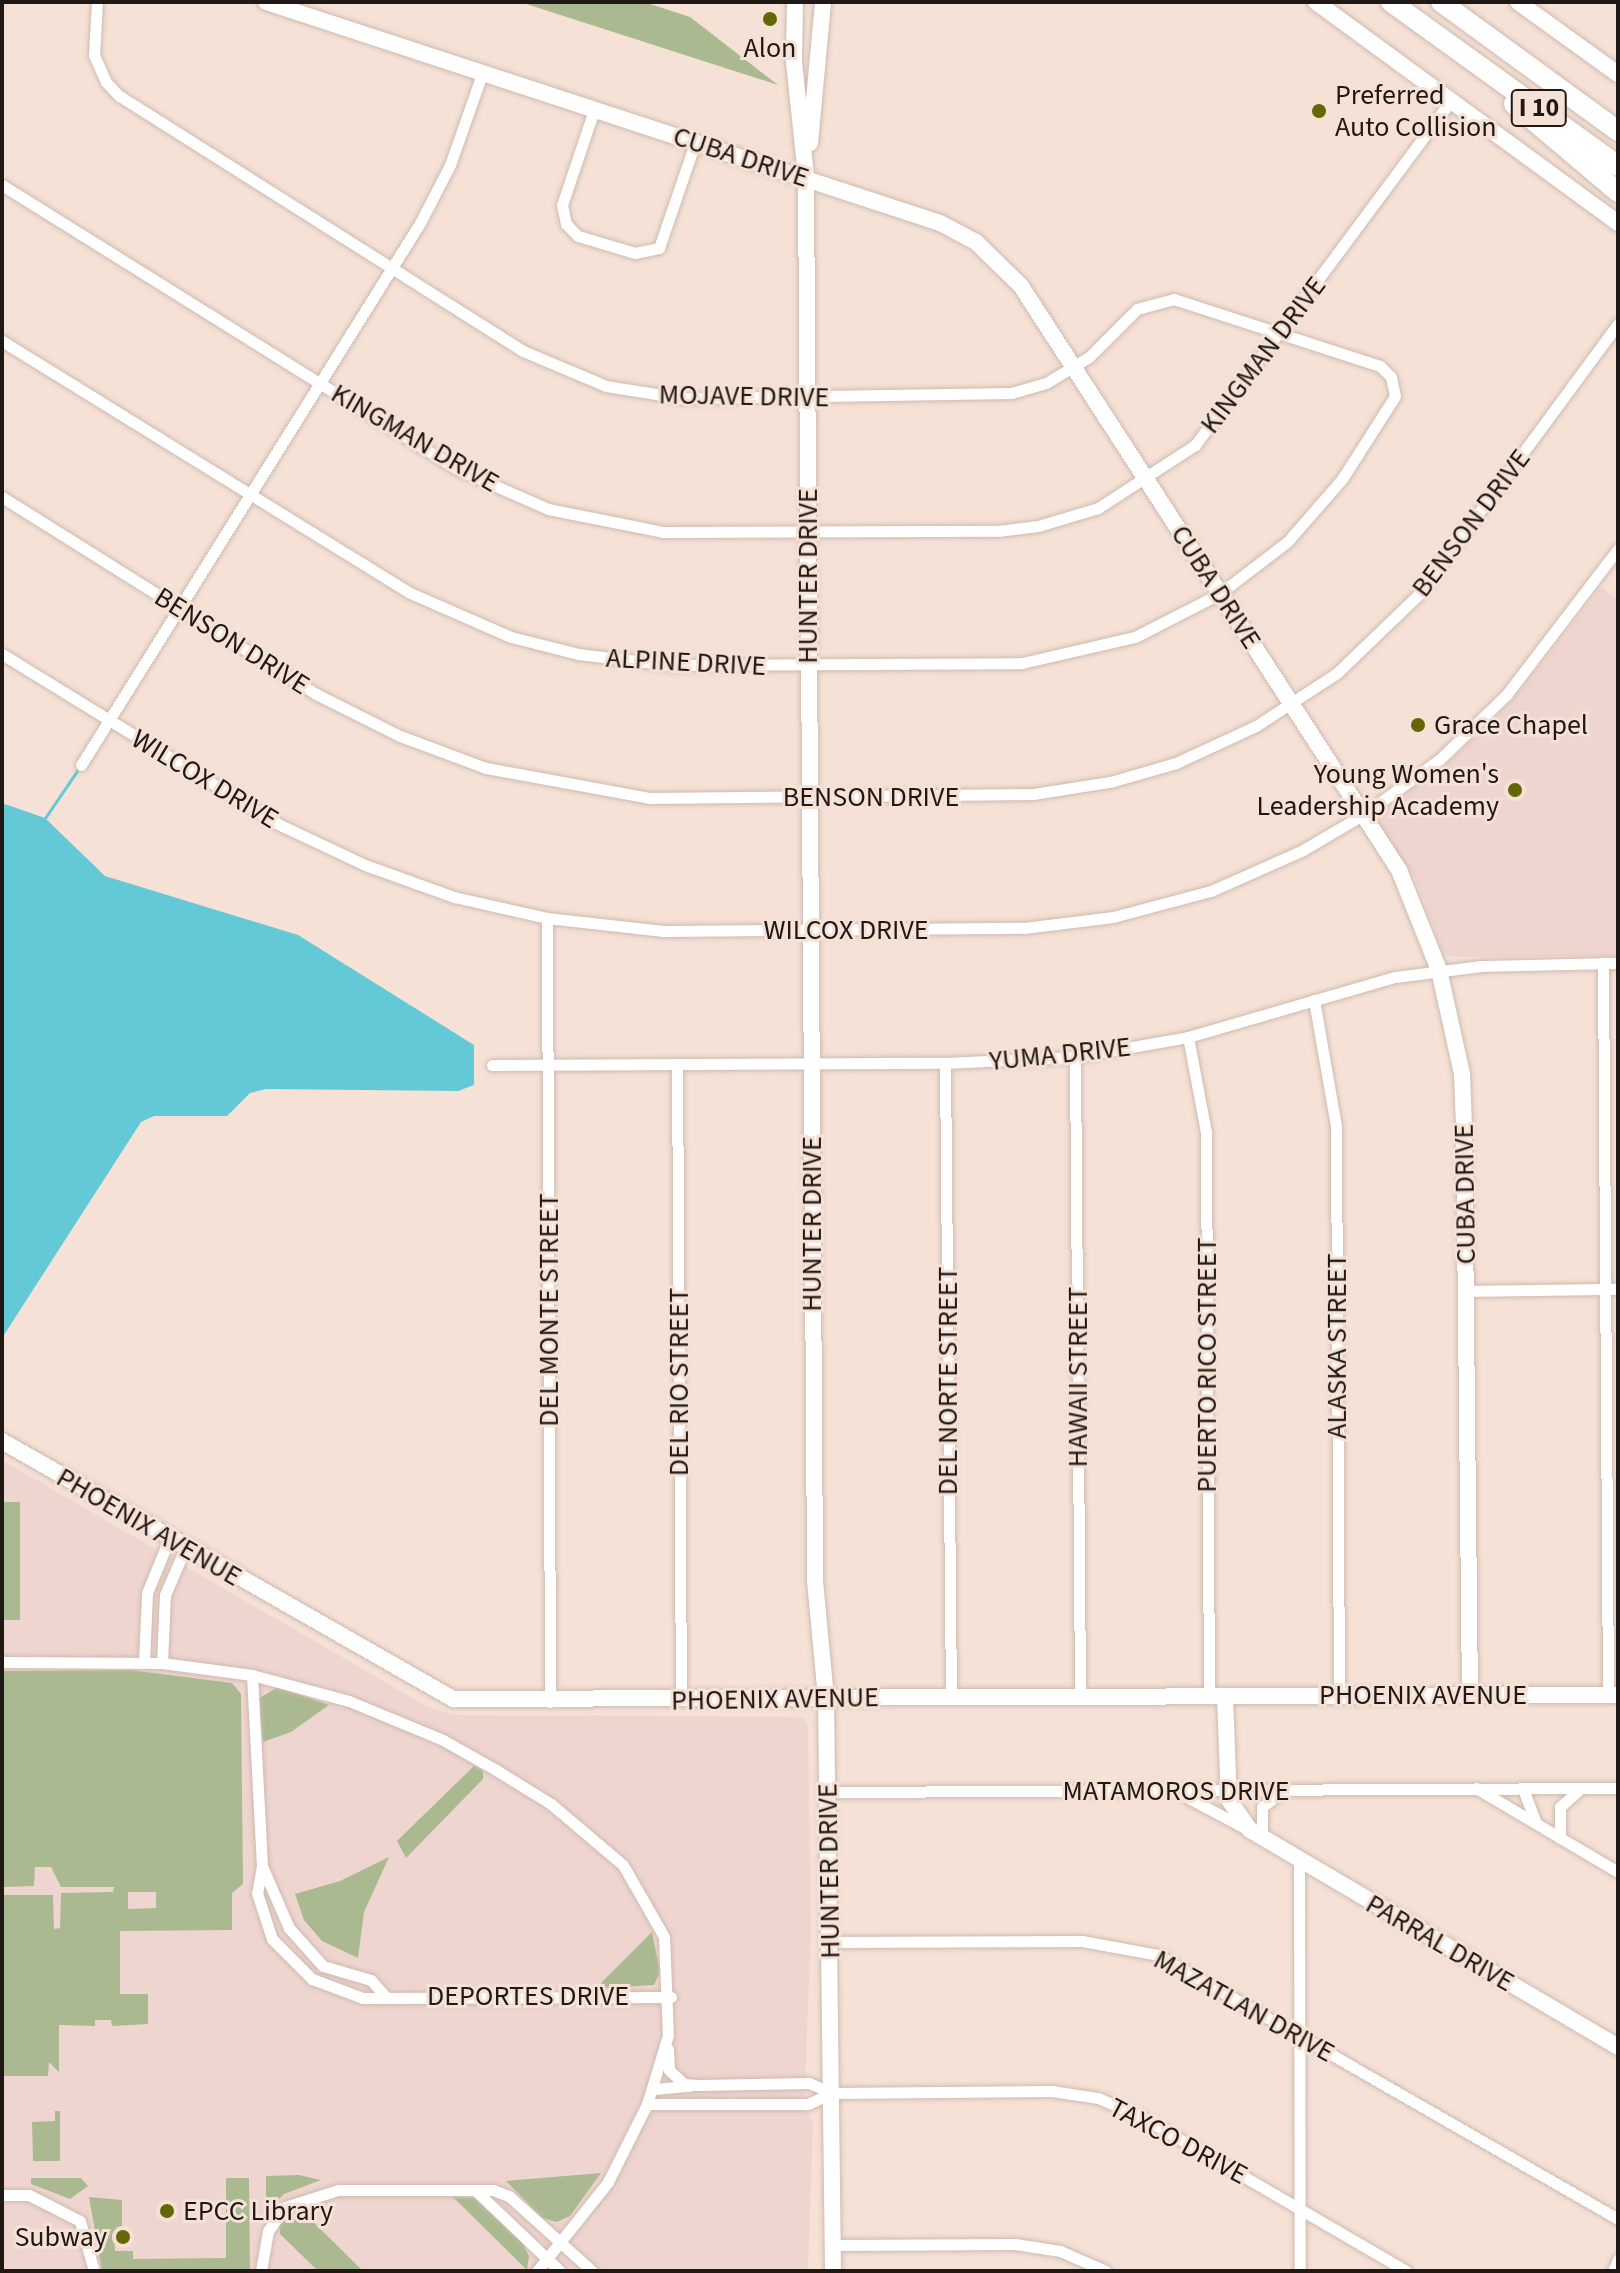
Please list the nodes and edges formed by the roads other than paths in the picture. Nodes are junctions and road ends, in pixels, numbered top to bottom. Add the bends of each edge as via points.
1 (97, 2) edge
2 (266, 2) edge
3 (795, 2) edge
4 (823, 2) edge
5 (1316, 2) edge
6 (1391, 2) edge
7 (1441, 2) edge
8 (1518, 2) edge
9 (1460, 51) junction
10 (482, 74) junction
11 (1618, 74) edge
12 (1567, 95) junction
13 (1451, 100) junction
14 (594, 110) junction
15 (1618, 121) edge
16 (1618, 131) edge
17 (695, 143) junction
18 (1618, 166) edge
19 (806, 177) junction
20 (2, 185) edge
21 (1618, 192) edge
22 (1618, 223) edge
23 (391, 270) junction
24 (1618, 324) edge
25 (1279, 334) junction
26 (2, 341) edge
27 (1074, 367) junction
28 (320, 383) junction
29 (1395, 396) joint
30 (806, 398) junction
31 (1147, 480) junction
32 (2, 497) edge
33 (249, 497) junction
34 (808, 532) junction
35 (1618, 549) edge
36 (1219, 594) junction
37 (178, 608) junction
38 (2, 654) edge
39 (809, 667) junction
40 (1292, 705) junction
41 (108, 720) junction
42 (81, 765) dead end
43 (810, 798) junction
44 (1364, 814) junction
45 (547, 918) junction
46 (810, 931) junction
47 (1603, 963) junction
48 (1618, 963) edge
49 (1439, 970) junction
50 (1314, 1000) junction
51 (1188, 1037) junction
52 (1075, 1057) junction
53 (811, 1062) junction
54 (945, 1063) junction
55 (677, 1064) junction
56 (492, 1065) dead end
57 (547, 1065) junction
58 (1604, 1289) junction
59 (1618, 1289) edge
60 (1467, 1291) junction
61 (2, 1441) edge
62 (169, 1539) junction
63 (185, 1548) junction
64 (2, 1662) edge
65 (144, 1662) junction
66 (162, 1663) junction
67 (252, 1675) junction
68 (1339, 1695) junction
69 (1470, 1695) junction
70 (1613, 1695) edge
71 (1217, 1696) junction
72 (826, 1697) junction
73 (1080, 1697) junction
74 (951, 1698) junction
75 (681, 1700) junction
76 (550, 1702) junction
77 (1476, 1788) junction
78 (1582, 1788) junction
79 (1618, 1788) edge
80 (1523, 1789) junction
81 (1288, 1790) junction
82 (1175, 1791) junction
83 (829, 1792) junction
84 (1228, 1793) junction
85 (1540, 1828) junction
86 (1256, 1834) junction
87 (1560, 1838) junction
88 (1299, 1861) junction
89 (262, 1866) junction
90 (1618, 1872) edge
91 (830, 1942) junction
92 (385, 1996) junction
93 (671, 1997) junction
94 (668, 2035) junction
95 (1299, 2035) junction
96 (1618, 2047) edge
97 (698, 2085) junction
98 (653, 2089) junction
99 (832, 2093) junction
100 (647, 2104) junction
101 (476, 2191) junction
102 (2, 2195) edge
103 (1300, 2208) junction
104 (1618, 2219) edge
105 (562, 2243) junction
106 (833, 2245) junction
107 (1618, 2259) edge
108 (548, 2260) junction
109 (94, 2271) edge
110 (261, 2271) edge
111 (537, 2271) edge
112 (560, 2271) edge
113 (592, 2271) edge
114 (833, 2271) edge
115 (1106, 2271) edge
116 (1300, 2271) edge
117 (1406, 2271) edge
118 (1613, 2271) edge

1 - 23 street, MOJAVE DRIVE via 94,55 119,96
2 - 10 street, CUBA DRIVE
3 - 19 street, HUNTER DRIVE via 794,62
4 - 19 street, HUNTER DRIVE
5 - 13 street
6 - 9 highway, I 10
7 - 12 highway, I 10
8 - 11 street
9 - 18 highway, I 10
9 - 21 highway
10 - 14 street, CUBA DRIVE
10 - 23 street via 450,165
12 - 15 highway
12 - 16 highway, I 10
13 - 22 street
13 - 25 street, KINGMAN DRIVE
14 - 17 street, CUBA DRIVE
14 - 17 street via 562,205 566,224 578,236 635,253 659,248
17 - 19 street, CUBA DRIVE
19 - 27 street, CUBA DRIVE via 940,223 976,242 1021,286
19 - 30 street, HUNTER DRIVE
20 - 28 street, KINGMAN DRIVE
23 - 28 street
23 - 30 street, MOJAVE DRIVE via 523,351 606,386 671,398
24 - 40 street, BENSON DRIVE via 1418,595 1337,673
25 - 27 street, MOJAVE DRIVE via 1165,299 1137,309
25 - 29 street, MOJAVE DRIVE via 1380,366 1391,377
25 - 31 street, KINGMAN DRIVE via 1205,435
26 - 33 street, ALPINE DRIVE
27 - 30 street, MOJAVE DRIVE via 1038,386 991,396
27 - 31 street, CUBA DRIVE
28 - 33 street
28 - 34 street, KINGMAN DRIVE via 457,469 579,519 663,532
29 - 36 street, ALPINE DRIVE via 1374,434 1318,509 1288,541
30 - 34 street, HUNTER DRIVE
31 - 34 street, KINGMAN DRIVE via 1098,508 1038,526
31 - 36 street, CUBA DRIVE
32 - 37 street, BENSON DRIVE
33 - 37 street
33 - 39 street, ALPINE DRIVE via 408,592 511,637 578,654 655,664
34 - 39 street, HUNTER DRIVE
35 - 44 street, WILCOX DRIVE via 1507,694 1440,759
36 - 39 street, ALPINE DRIVE via 1159,627 1066,656 996,664
36 - 40 street, CUBA DRIVE
37 - 41 street
37 - 43 street, BENSON DRIVE via 355,714 486,768 649,798
38 - 41 street, WILCOX DRIVE
39 - 43 street, HUNTER DRIVE
40 - 43 street, BENSON DRIVE via 1176,763 1080,788 988,797
40 - 44 street, CUBA DRIVE
41 - 42 street
41 - 45 street, WILCOX DRIVE via 231,797 339,854 454,897
43 - 46 street, HUNTER DRIVE
44 - 46 street, WILCOX DRIVE via 1258,872 1113,917 1024,928
44 - 49 street, CUBA DRIVE via 1409,889
45 - 46 street, WILCOX DRIVE via 663,931
45 - 57 street, DEL MONTE STREET
46 - 53 street, HUNTER DRIVE
47 - 48 street, YUMA DRIVE
47 - 49 street, YUMA DRIVE
47 - 58 street
49 - 50 street, YUMA DRIVE
49 - 60 street, CUBA DRIVE via 1462,1074
50 - 51 street, YUMA DRIVE
50 - 68 street, ALASKA STREET via 1336,1126
51 - 52 street, YUMA DRIVE
51 - 71 street, PUERTO RICO STREET via 1206,1132
52 - 54 street, YUMA DRIVE
52 - 73 street, HAWAII STREET
53 - 54 street, YUMA DRIVE
53 - 55 street, YUMA DRIVE
53 - 72 street, HUNTER DRIVE via 815,1581
54 - 74 street, DEL NORTE STREET
55 - 57 street, YUMA DRIVE
55 - 75 street, DEL RIO STREET
56 - 57 street, YUMA DRIVE
57 - 76 street, DEL MONTE STREET
58 - 59 street
58 - 60 street
58 - 70 street
60 - 69 street, CUBA DRIVE
61 - 62 street, PHOENIX AVENUE
62 - 63 street, PHOENIX AVENUE
62 - 65 street via 147,1593
63 - 66 street via 165,1595
63 - 76 street, PHOENIX AVENUE via 435,1693 470,1701
64 - 65 street
65 - 66 street
66 - 67 street
67 - 89 street, DEPORTES DRIVE
67 - 93 street via 349,1701 443,1740 575,1822 623,1865 641,1889 664,1937
68 - 69 street, PHOENIX AVENUE
68 - 71 street, PHOENIX AVENUE
69 - 70 street, PHOENIX AVENUE
71 - 73 street, PHOENIX AVENUE
71 - 84 street, PUERTO RICO STREET
72 - 74 street, PHOENIX AVENUE
72 - 75 street, PHOENIX AVENUE
72 - 83 street, HUNTER DRIVE
73 - 74 street, PHOENIX AVENUE
75 - 76 street, PHOENIX AVENUE
77 - 80 street, MATAMOROS DRIVE
77 - 81 street, MATAMOROS DRIVE
77 - 85 street
78 - 79 street, MATAMOROS DRIVE
78 - 80 street, MATAMOROS DRIVE
78 - 87 street via 1560,1807
80 - 85 street
81 - 84 street, MATAMOROS DRIVE
81 - 86 street via 1262,1807
82 - 83 street, MATAMOROS DRIVE
82 - 84 street, MATAMOROS DRIVE
82 - 86 street, PARRAL DRIVE
83 - 91 street, HUNTER DRIVE
84 - 86 street, PARRAL DRIVE via 1235,1815
85 - 87 street
86 - 88 street, PARRAL DRIVE
87 - 90 street
88 - 95 street
88 - 96 street, PARRAL DRIVE
89 - 92 street, DEPORTES DRIVE via 289,1928 323,1966 371,1980
89 - 92 street, DEPORTES DRIVE via 257,1893 272,1939 312,1979 363,1998
91 - 95 street, MAZATLAN DRIVE via 1082,1941 1131,1946 1177,1964
91 - 99 street, HUNTER DRIVE
92 - 93 street, DEPORTES DRIVE
93 - 94 street
94 - 97 street via 669,2070 684,2084
94 - 98 street
95 - 103 street
95 - 104 street, MAZATLAN DRIVE
97 - 98 street
97 - 99 street via 809,2083
98 - 100 street
99 - 100 street via 808,2104
99 - 103 street, TAXCO DRIVE via 1052,2091 1098,2098 1140,2116
99 - 106 street, HUNTER DRIVE
100 - 105 street via 608,2182
101 - 105 street via 509,2196
101 - 108 street
101 - 110 street via 338,2190 298,2199 274,2220 261,2254
102 - 109 street via 29,2195 80,2221
103 - 116 street
103 - 117 street, TAXCO DRIVE
105 - 108 street
105 - 113 street
106 - 114 street, HUNTER DRIVE
106 - 115 street via 1015,2244 1060,2251
107 - 118 street
108 - 111 street
108 - 112 street

